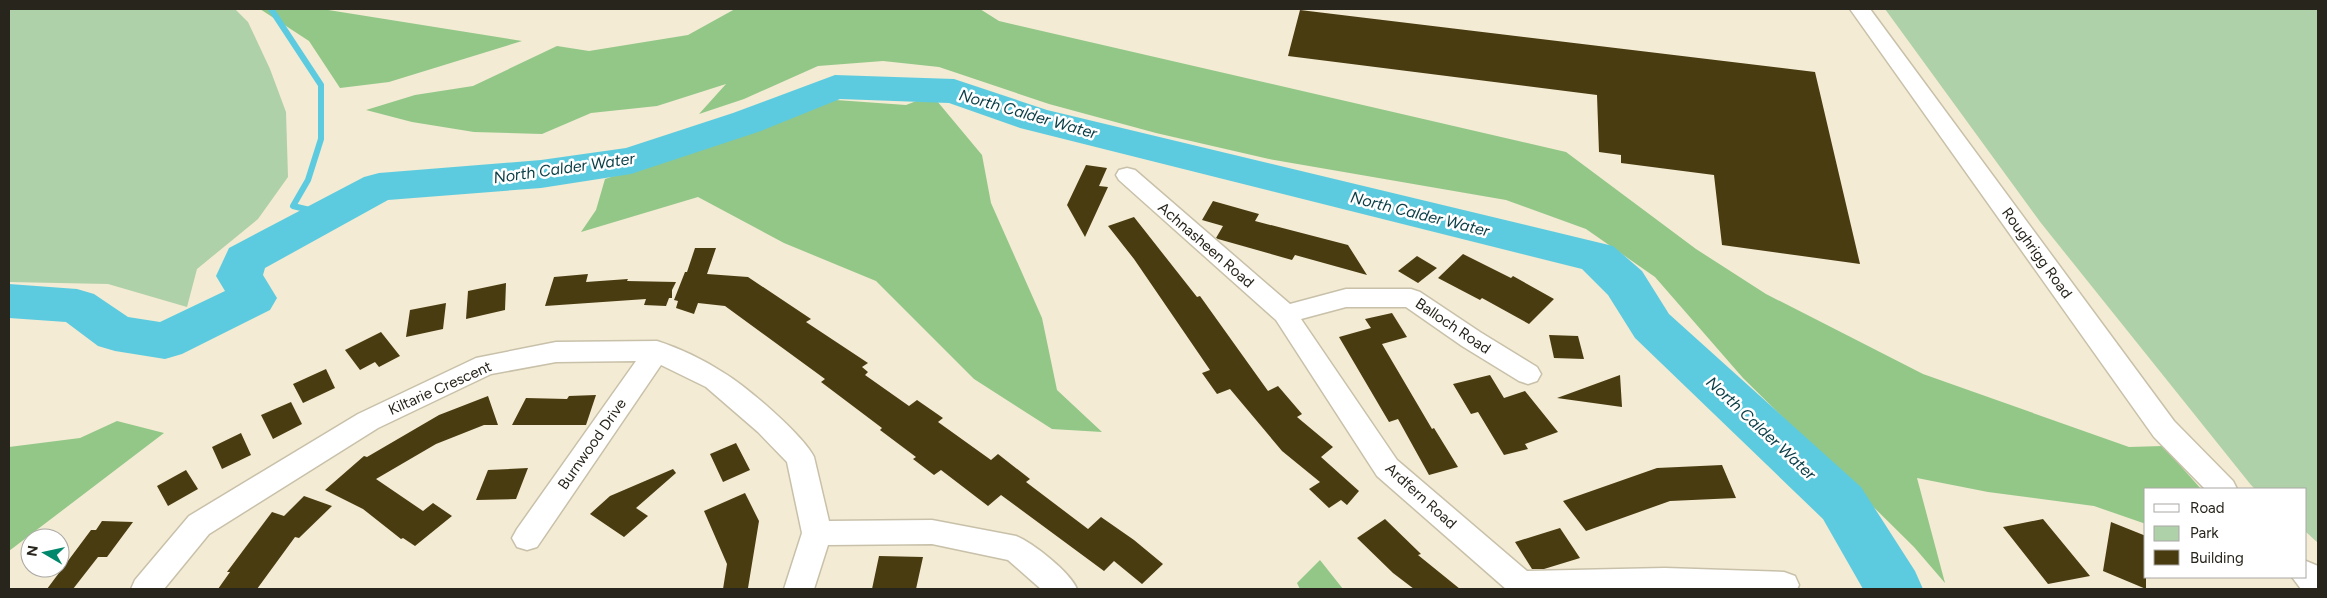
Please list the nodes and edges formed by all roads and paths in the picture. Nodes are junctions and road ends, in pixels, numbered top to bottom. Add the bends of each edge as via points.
1 (1860, 9) edge
2 (1127, 176) dead end
3 (1285, 314) junction
4 (657, 351) junction
5 (1528, 374) dead end
6 (2222, 488) edge
7 (817, 533) junction
8 (528, 538) dead end
9 (2307, 575) edge
10 (1784, 585) dead end
11 (1521, 586) edge
12 (2318, 587) edge
13 (146, 589) edge
14 (799, 589) edge
15 (1062, 589) edge

1 - 6 street, Roughrigg Road via 2164,430
2 - 3 street, Achnasheen Road
3 - 5 street, Balloch Road via 1346,298 1411,298
3 - 11 street, Ardfern Road via 1387,468
4 - 7 street, Kiltarie Crescent via 715,380 768,424 800,458
4 - 8 street, Burnwood Drive
4 - 13 street, Kiltarie Crescent via 556,352 485,365 368,421 199,525
7 - 14 street
7 - 15 street via 932,532 1016,549
9 - 12 street
10 - 11 street via 1665,581

